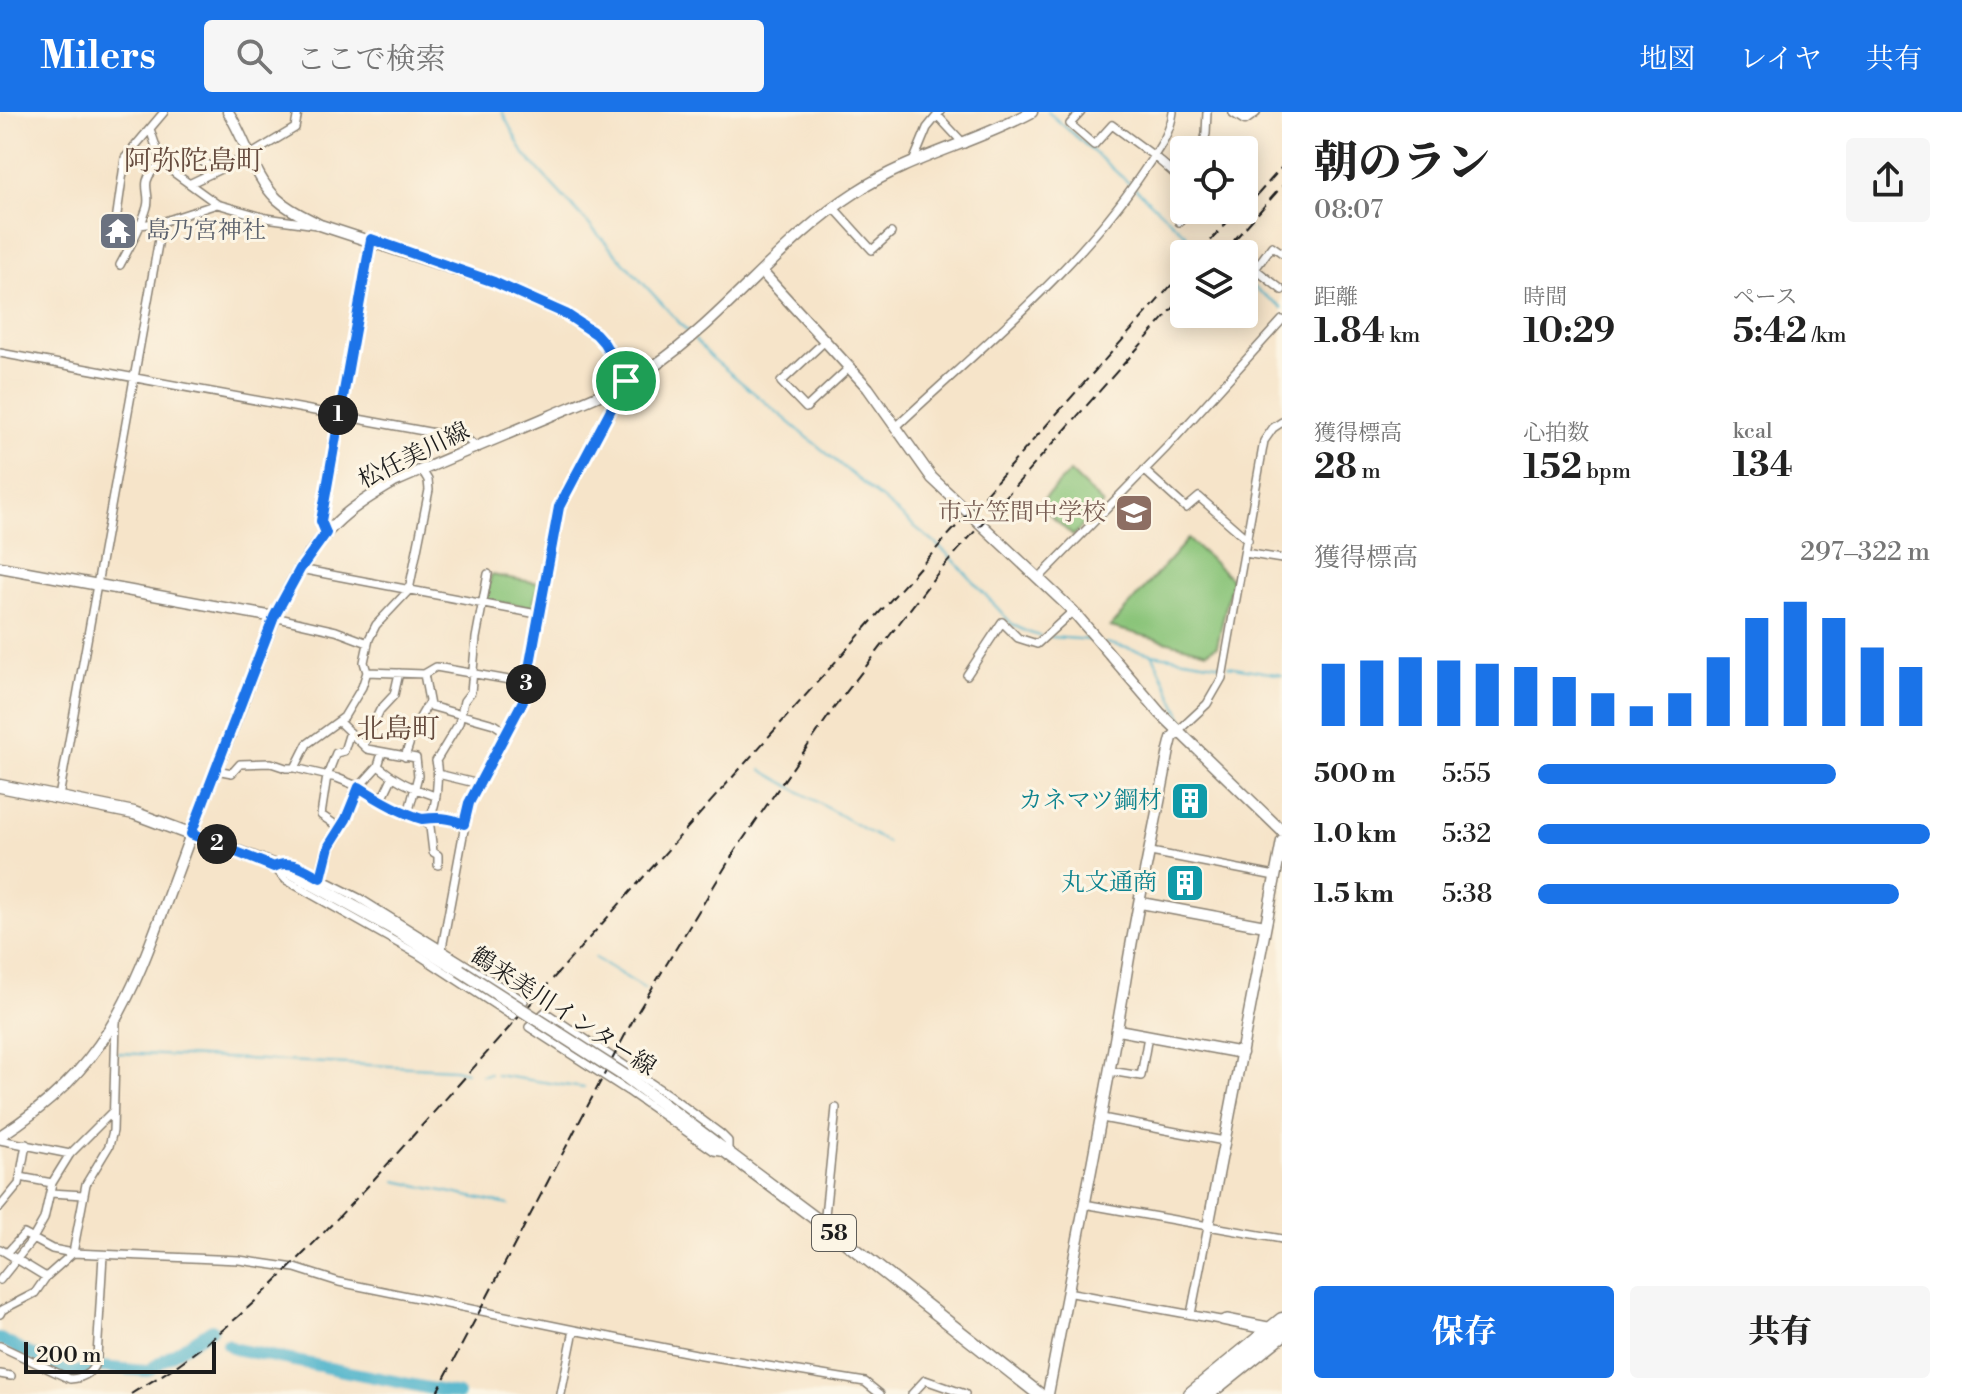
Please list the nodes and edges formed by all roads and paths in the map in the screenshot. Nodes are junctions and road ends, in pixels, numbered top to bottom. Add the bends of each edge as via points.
1 (164, 112) edge
2 (228, 112) edge
3 (298, 112) edge
4 (1032, 112) edge
5 (1081, 112) edge
6 (1173, 112) edge
7 (1207, 112) edge
8 (1234, 112) edge
9 (938, 113) edge
10 (1250, 116) edge
11 (150, 129) junction
12 (1205, 136) edge
13 (964, 144) junction
14 (250, 155) junction
15 (1154, 156) junction
16 (913, 162) junction
17 (162, 164) junction
18 (1170, 170) edge
19 (216, 171) junction
20 (191, 183) junction
21 (217, 204) junction
22 (834, 208) junction
23 (162, 222) junction
24 (142, 224) junction
25 (320, 225) junction
26 (891, 233) dead end
27 (371, 239) junction
28 (1264, 240) dead end
29 (1272, 246) junction
30 (1282, 253) edge
31 (120, 265) dead end
32 (762, 272) junction
33 (1282, 290) edge
34 (1282, 320) edge
35 (825, 341) junction
36 (0, 353) edge
37 (849, 368) junction
38 (133, 377) junction
39 (626, 381) junction
40 (339, 414) junction
41 (1282, 422) edge
42 (896, 427) junction
43 (476, 447) junction
44 (422, 470) junction
45 (1144, 470) junction
46 (326, 533) junction
47 (1248, 540) junction
48 (1245, 553) junction
49 (1282, 559) edge
50 (0, 567) edge
51 (300, 569) junction
52 (488, 574) dead end
53 (1039, 578) junction
54 (96, 585) junction
55 (409, 590) junction
56 (483, 603) junction
57 (1073, 611) junction
58 (537, 614) junction
59 (274, 617) junction
60 (368, 643) junction
61 (367, 672) junction
62 (399, 673) junction
63 (473, 673) junction
64 (424, 674) junction
65 (967, 675) dead end
66 (526, 683) junction
67 (429, 702) junction
68 (461, 716) junction
69 (339, 722) junction
70 (1183, 727) junction
71 (350, 732) junction
72 (506, 732) junction
73 (364, 744) junction
74 (382, 753) junction
75 (405, 757) junction
76 (378, 766) junction
77 (295, 768) junction
78 (216, 770) junction
79 (438, 774) junction
80 (327, 776) junction
81 (392, 778) junction
82 (479, 784) junction
83 (0, 786) edge
84 (359, 787) junction
85 (413, 789) junction
86 (435, 796) junction
87 (59, 797) junction
88 (381, 801) junction
89 (408, 814) junction
90 (428, 817) junction
91 (464, 824) junction
92 (340, 828) junction
93 (1282, 831) edge
94 (191, 834) junction
95 (1282, 841) edge
96 (1151, 852) junction
97 (438, 865) dead end
98 (274, 867) junction
99 (1275, 876) junction
100 (321, 878) junction
101 (1141, 903) junction
102 (1265, 926) junction
103 (442, 948) junction
104 (116, 1022) junction
105 (1118, 1030) junction
106 (1148, 1036) junction
107 (1242, 1053) junction
108 (1110, 1071) junction
109 (836, 1108) dead end
110 (113, 1111) junction
111 (1102, 1118) junction
112 (94, 1130) junction
113 (112, 1133) junction
114 (0, 1138) edge
115 (1224, 1141) junction
116 (26, 1144) junction
117 (728, 1153) junction
118 (70, 1154) junction
119 (20, 1177) junction
120 (52, 1183) junction
121 (50, 1193) junction
122 (84, 1195) junction
123 (1084, 1204) junction
124 (0, 1207) edge
125 (824, 1225) junction
126 (1208, 1227) junction
127 (1282, 1239) edge
128 (32, 1240) junction
129 (4, 1251) edge
130 (73, 1253) junction
131 (103, 1255) junction
132 (16, 1258) junction
133 (46, 1277) junction
134 (0, 1280) edge
135 (1067, 1292) junction
136 (1, 1309) edge
137 (1191, 1314) junction
138 (1220, 1320) junction
139 (1274, 1328) edge
140 (574, 1330) junction
141 (0, 1346) edge
142 (0, 1374) edge
143 (11, 1376) dead end
144 (561, 1394) edge
145 (880, 1394) edge
146 (912, 1394) edge
147 (965, 1394) edge
148 (1039, 1394) edge
149 (1048, 1394) edge
150 (1191, 1394) edge
151 (1207, 1394) edge

1 - 11 street
2 - 14 street
3 - 14 street via 295,128
4 - 13 street, 松任美川線
5 - 15 street via 1070,124 1094,145 1112,125
6 - 15 street via 1168,134
7 - 12 street
8 - 10 street
9 - 13 street
9 - 16 street
11 - 17 street
11 - 24 street via 125,158 116,221
13 - 16 street, 松任美川線
14 - 19 street
14 - 25 street via 279,201
15 - 18 street
15 - 42 street via 1079,254
16 - 22 street, 松任美川線
17 - 19 street via 196,157
17 - 20 street
17 - 24 street via 147,180 149,200
19 - 20 street
20 - 21 street
21 - 23 street
21 - 25 street
22 - 26 street via 872,250
22 - 32 street, 松任美川線
23 - 24 street
23 - 38 street
24 - 31 street
25 - 27 street
27 - 39 street via 494,282 566,314 596,334
27 - 40 street
28 - 29 street
29 - 30 street
29 - 33 street via 1255,269
32 - 35 street
32 - 39 street, 松任美川線 via 655,365
34 - 45 street
35 - 37 street
35 - 37 street via 781,382 806,408
36 - 38 street
37 - 42 street
38 - 40 street
38 - 54 street
39 - 43 street, 松任美川線
39 - 58 street via 559,507
40 - 43 street via 467,439
40 - 46 street via 321,521
41 - 47 street via 1264,441
42 - 53 street via 932,478
43 - 44 street, 松任美川線
44 - 46 street, 松任美川線 via 364,501
44 - 55 street via 429,490
45 - 47 street via 1186,508 1199,497
45 - 53 street
46 - 51 street, 松任美川線
47 - 48 street
48 - 49 street
48 - 70 street via 1226,665 1207,704
50 - 54 street
51 - 55 street
51 - 59 street, 松任美川線
52 - 56 street
53 - 57 street
54 - 59 street
54 - 87 street
55 - 56 street
55 - 60 street via 376,625
56 - 58 street
56 - 63 street
57 - 65 street via 1037,644 1018,638 1002,622
57 - 70 street
58 - 66 street
59 - 60 street
59 - 78 street, 松任美川線
60 - 61 street
61 - 62 street
61 - 69 street
62 - 64 street
62 - 73 street via 394,695 380,710
63 - 64 street via 436,667
63 - 66 street
63 - 68 street
64 - 67 street
66 - 72 street via 523,701
67 - 68 street
67 - 75 street
68 - 72 street
68 - 79 street via 436,761
69 - 71 street
69 - 77 street via 307,744
70 - 93 street
70 - 96 street via 1172,738
71 - 73 street
71 - 80 street via 347,748 336,753
72 - 82 street
73 - 74 street
74 - 75 street
74 - 76 street
75 - 85 street via 416,758
76 - 81 street
76 - 84 street
77 - 78 street via 258,763 240,764 232,773
77 - 80 street
78 - 94 street, 松任美川線
79 - 82 street
79 - 86 street
80 - 84 street
80 - 92 street via 321,815
81 - 85 street
81 - 88 street
82 - 91 street
83 - 87 main road, 鶴来美川インター線 / 58
84 - 88 street
84 - 92 street
85 - 86 street
85 - 89 street
86 - 90 street
87 - 94 main road, 鶴来美川インター線 / 58 via 134,813
88 - 89 street
89 - 90 street
90 - 91 street
90 - 97 street
91 - 103 street
92 - 100 street
94 - 98 main road, 鶴来美川インター線 / 58
94 - 104 street, 松任美川線
95 - 99 street
96 - 99 street
96 - 101 street
98 - 100 street via 292,864
98 - 103 street via 286,880 408,948 512,1016 524,1001
98 - 117 main road, 鶴来美川インター線 / 58, bridge via 460,970 625,1076
99 - 102 street
100 - 103 street
101 - 102 street
101 - 105 street
102 - 107 street
104 - 110 street
104 - 114 street, 松任美川線 via 71,1081
105 - 106 street
105 - 108 street
106 - 107 street
106 - 108 street via 1141,1076
107 - 115 street
108 - 111 street
109 - 125 street
110 - 112 street
110 - 113 street
111 - 115 street
111 - 123 street
112 - 113 street
112 - 118 street
113 - 122 street
114 - 116 street
115 - 126 street
116 - 118 street
116 - 119 street
117 - 117 street via 714,1151 529,1027 545,1012 721,1134 728,1141
117 - 125 main road, 鶴来美川インター線 / 58
118 - 120 street
119 - 120 street
119 - 124 street
120 - 121 street
121 - 122 street
121 - 128 street
122 - 130 street
123 - 126 street
123 - 135 street
125 - 148 main road, 鶴来美川インター線 / 58
126 - 127 street
126 - 137 street
128 - 129 street via 24,1234
128 - 130 street
128 - 132 street
129 - 132 street
130 - 131 street
130 - 133 street
131 - 140 street via 239,1260 295,1268 339,1282
131 - 141 street via 93,1370 70,1379
132 - 133 street
132 - 134 street
133 - 136 street via 27,1300
135 - 137 street
135 - 149 street
137 - 138 street
138 - 139 street
138 - 139 street
139 - 150 highway
139 - 151 highway
140 - 144 street
140 - 145 street via 865,1382
142 - 143 street
146 - 147 street via 925,1380

